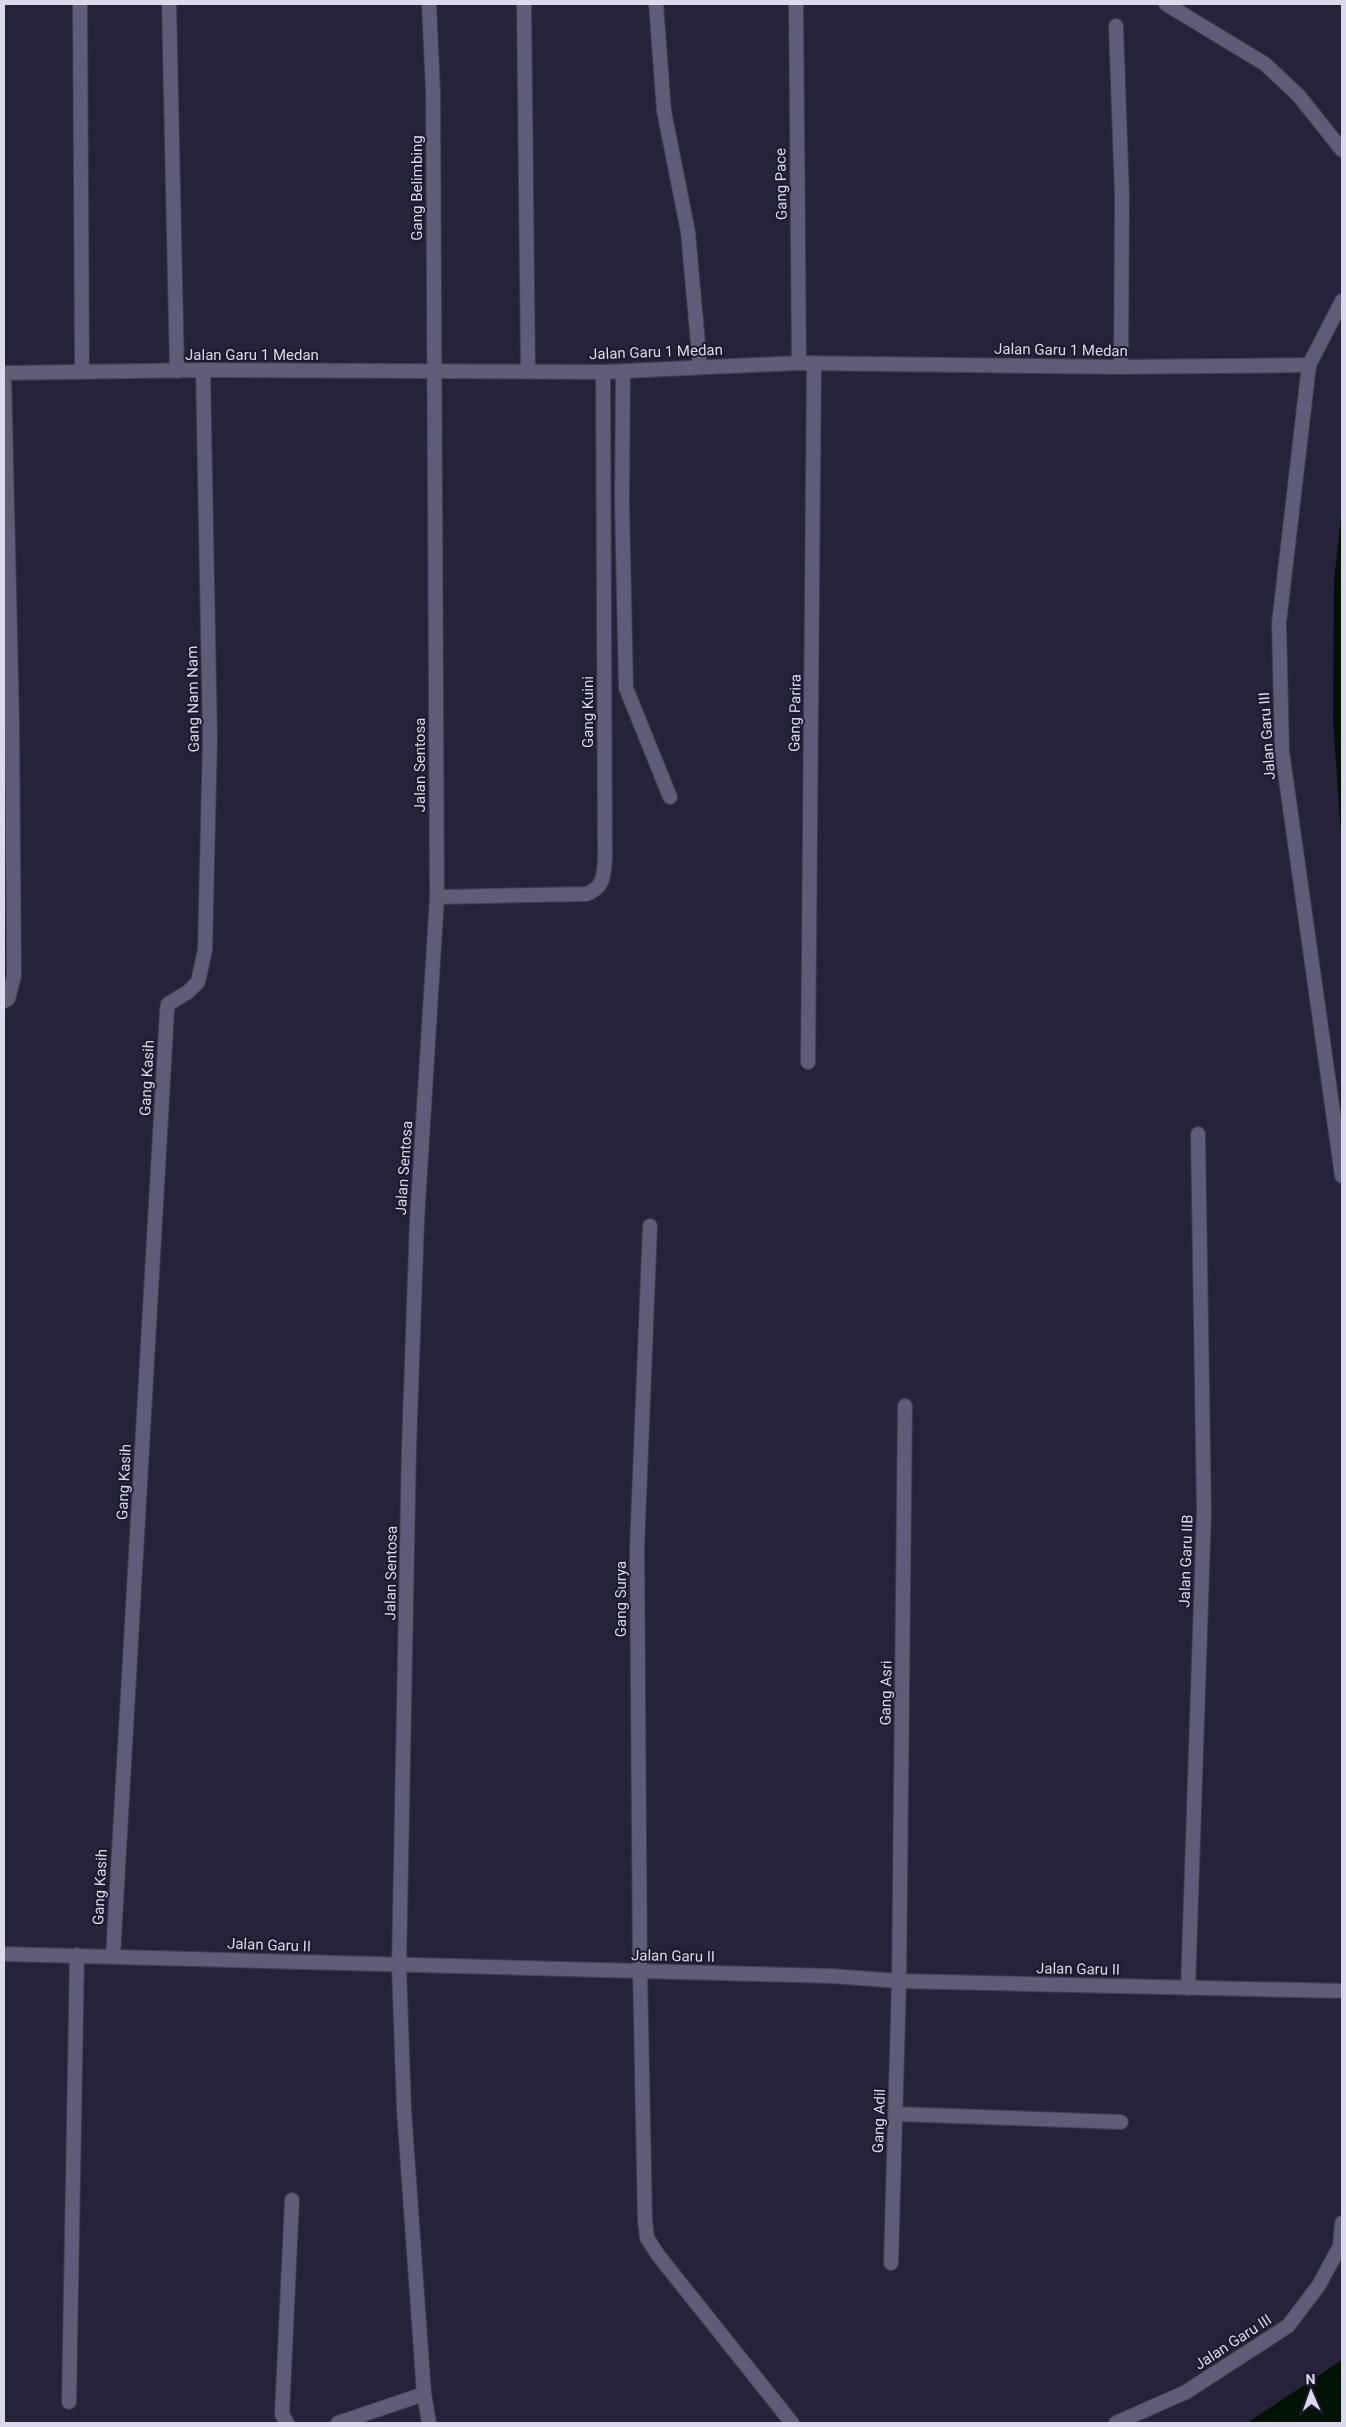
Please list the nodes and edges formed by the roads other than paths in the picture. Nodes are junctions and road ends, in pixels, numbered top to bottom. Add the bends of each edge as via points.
1 (80, 4) edge
2 (169, 4) edge
3 (429, 4) edge
4 (524, 4) edge
5 (656, 4) edge
6 (796, 4) edge
7 (1166, 4) edge
8 (1116, 26) dead end
9 (1342, 150) edge
10 (1342, 301) edge
11 (799, 363) junction
12 (814, 364) junction
13 (1309, 364) junction
14 (700, 366) junction
15 (1120, 367) junction
16 (177, 370) junction
17 (203, 370) junction
18 (82, 371) junction
19 (528, 371) junction
20 (623, 371) junction
21 (434, 372) junction
22 (603, 372) junction
23 (4, 373) edge
24 (670, 797) dead end
25 (437, 897) junction
26 (4, 1001) edge
27 (167, 1011) joint
28 (808, 1062) dead end
29 (1198, 1134) dead end
30 (1342, 1176) edge
31 (650, 1226) dead end
32 (906, 1406) dead end
33 (4, 1954) edge
34 (77, 1955) junction
35 (112, 1956) junction
36 (399, 1966) junction
37 (640, 1971) junction
38 (899, 1981) junction
39 (1188, 1988) junction
40 (1342, 1991) edge
41 (896, 2114) junction
42 (1121, 2122) dead end
43 (292, 2200) dead end
44 (1342, 2223) edge
45 (891, 2263) dead end
46 (424, 2394) junction
47 (69, 2402) dead end
48 (789, 2422) edge
49 (287, 2423) edge
50 (338, 2423) edge
51 (429, 2423) edge
52 (1116, 2423) edge

1 - 18 street
2 - 16 street
3 - 21 street, Gang Belimbing via 433,92
4 - 19 street
5 - 14 street via 664,111 688,232
6 - 11 street, Gang Pace
7 - 9 street via 1265,64 1299,96
8 - 15 street via 1122,196
10 - 13 street, Jalan Garu III
11 - 12 street, Jalan Garu 1 Medan
11 - 14 street, Jalan Garu 1 Medan
12 - 15 street, Jalan Garu 1 Medan
12 - 28 street, Gang Parira
13 - 15 street, Jalan Garu 1 Medan
13 - 30 street, Jalan Garu III via 1279,623 1282,751
14 - 20 street, Jalan Garu 1 Medan
16 - 17 street, Jalan Garu 1 Medan
16 - 18 street, Jalan Garu 1 Medan
17 - 21 street, Jalan Garu 1 Medan
17 - 27 street, Gang Nam Nam via 210,738 205,950 198,982 168,1004
18 - 23 street, Jalan Garu 1 Medan
19 - 21 street, Jalan Garu 1 Medan
19 - 22 street, Jalan Garu 1 Medan
20 - 22 street, Jalan Garu 1 Medan
20 - 24 street via 626,688
21 - 25 street, Jalan Sentosa
22 - 25 street, Gang Kuini via 603,881 596,890 586,894
23 - 26 street via 14,966 13,986
25 - 36 street, Jalan Sentosa via 416,1220
27 - 35 street, Gang Kasih
29 - 39 street, Jalan Garu IIB via 1204,1512
31 - 37 street, Gang Surya via 637,1548
32 - 38 street, Gang Asri
33 - 34 street, Jalan Garu II
34 - 35 street, Jalan Garu II
34 - 47 street
35 - 36 street, Jalan Garu II
36 - 37 street, Jalan Garu II
36 - 46 street, Jalan Sentosa via 404,2110
37 - 38 street, Jalan Garu II
37 - 48 street, Gang Surya via 648,2238
38 - 39 street, Jalan Garu II
38 - 41 street, Gang Adil
39 - 40 street, Jalan Garu II
41 - 42 street
41 - 45 street, Gang Adil
43 - 49 street via 282,2414
44 - 52 street, Jalan Garu III via 1340,2246 1332,2262 1288,2326 1186,2392
46 - 50 street
46 - 51 street, Jalan Sentosa

